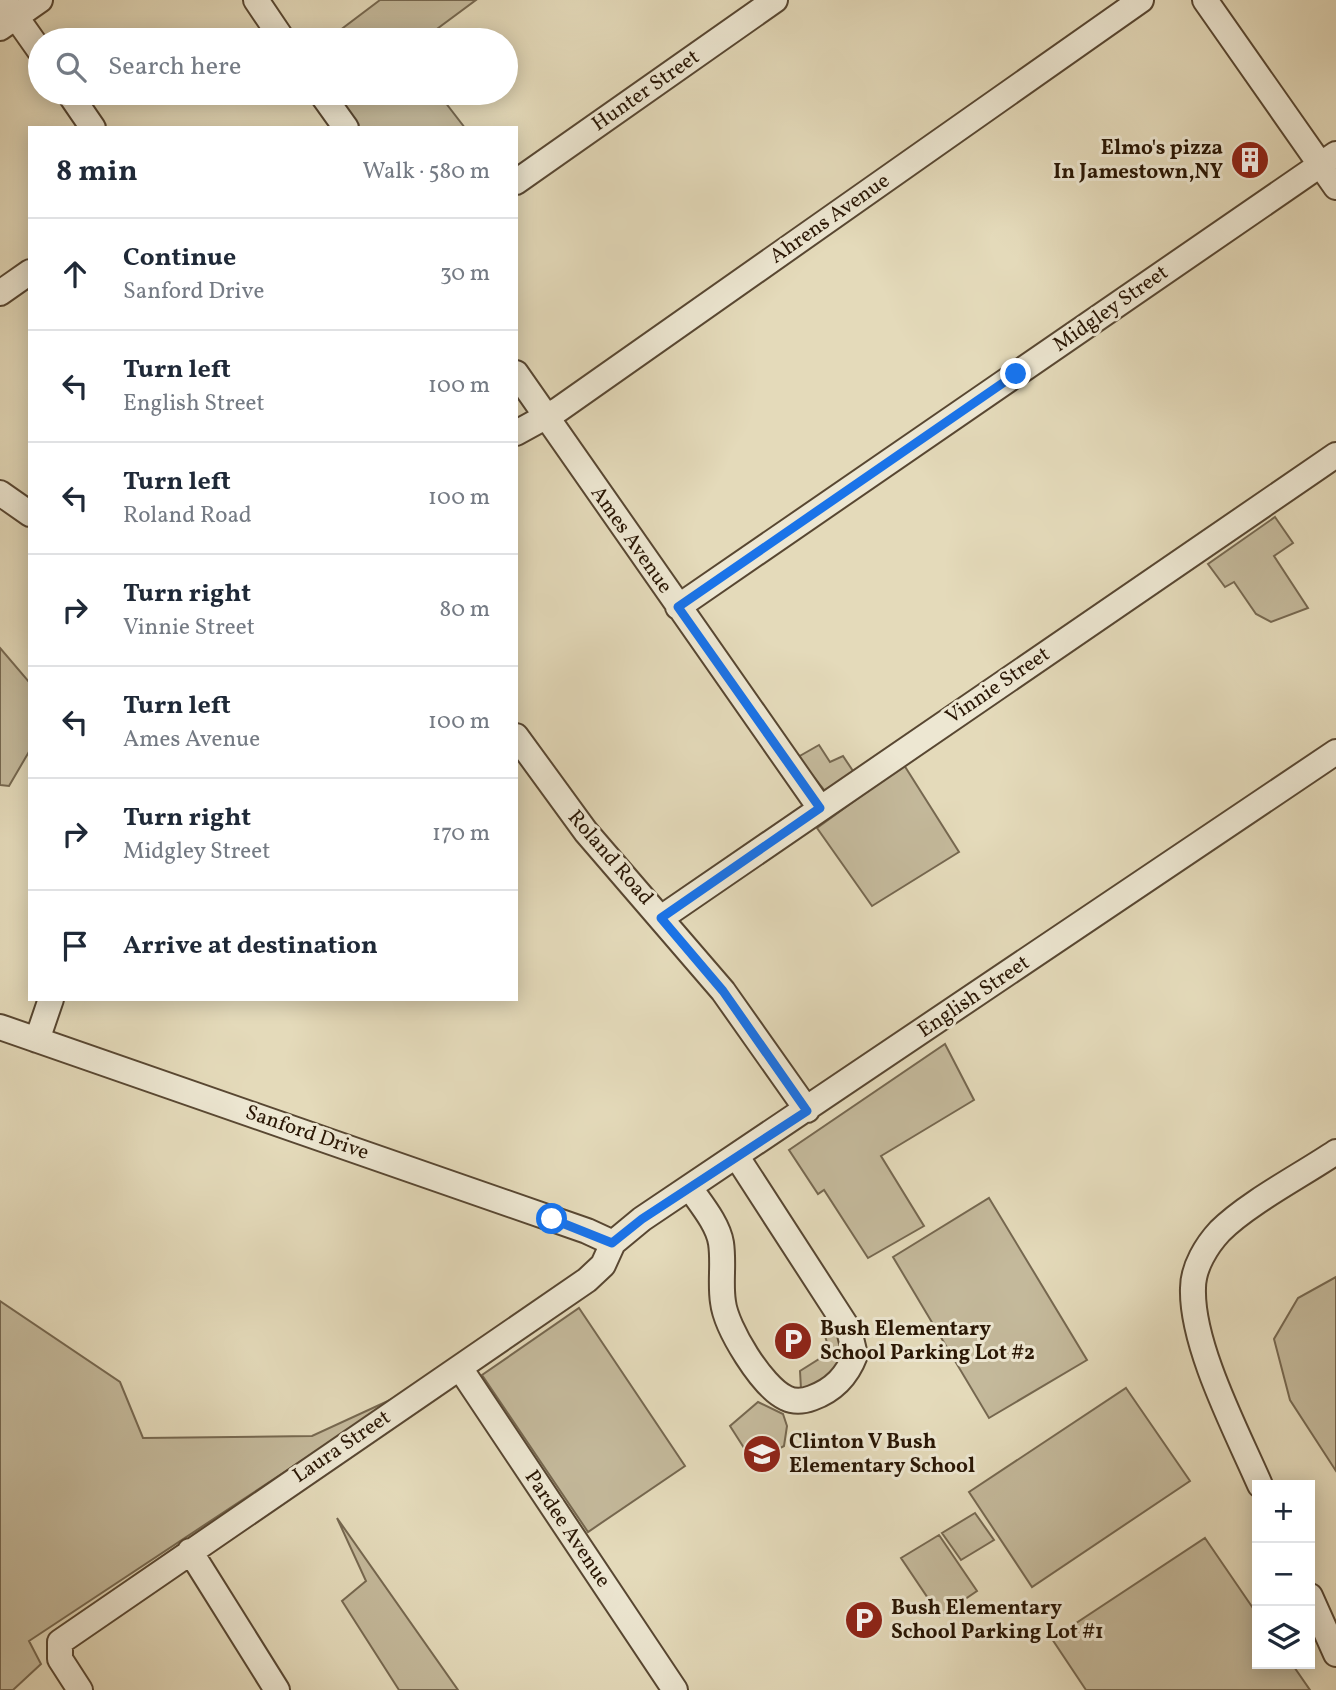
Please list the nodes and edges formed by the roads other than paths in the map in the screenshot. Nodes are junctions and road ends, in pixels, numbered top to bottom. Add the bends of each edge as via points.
1 (40, 0) edge
2 (256, 0) edge
3 (775, 0) edge
4 (1141, 0) edge
5 (1205, 0) edge
6 (7, 15) edge
7 (275, 28) edge
8 (28, 38) edge
9 (77, 105) edge
10 (330, 105) edge
11 (92, 126) edge
12 (345, 126) edge
13 (1328, 160) edge
14 (518, 181) edge
15 (1336, 187) edge
16 (28, 273) edge
17 (0, 293) edge
18 (518, 376) edge
19 (545, 416) junction
20 (518, 432) edge
21 (1336, 455) edge
22 (0, 493) edge
23 (28, 513) edge
24 (678, 607) junction
25 (518, 739) edge
26 (1336, 752) edge
27 (820, 808) junction
28 (661, 918) junction
29 (50, 1001) edge
30 (0, 1027) edge
31 (37, 1040) junction
32 (807, 1111) junction
33 (1336, 1152) edge
34 (737, 1157) junction
35 (690, 1188) junction
36 (612, 1243) junction
37 (460, 1368) junction
38 (1258, 1480) edge
39 (190, 1551) junction
40 (1314, 1606) edge
41 (1336, 1654) edge
42 (80, 1690) edge
43 (277, 1690) edge
44 (676, 1690) edge

1 - 6 street
2 - 7 street
3 - 14 street, Hunter Street
4 - 19 street, Ahrens Avenue
5 - 13 street
6 - 8 street
9 - 11 street
10 - 12 street
13 - 15 street
13 - 24 street, Midgley Street
16 - 17 street
18 - 19 street, Ames Avenue
19 - 20 street, Ahrens Avenue
19 - 24 street, Ames Avenue
21 - 27 street, Vinnie Street
22 - 23 street
24 - 27 street, Ames Avenue
25 - 28 street, Roland Road via 586,832
26 - 32 street, English Street
27 - 28 street, Vinnie Street
28 - 32 street, Roland Road via 723,991
29 - 31 street
30 - 31 street, Sanford Drive
31 - 36 street, Sanford Drive
32 - 34 street, English Street
33 - 38 street via 1220,1231 1201,1258 1193,1286 1194,1314 1221,1395
34 - 35 street, English Street
34 - 35 street via 849,1330 855,1355 843,1380 831,1388 811,1399 790,1400 772,1388 748,1355 733,1332 723,1302 719,1237
35 - 36 street, English Street
36 - 37 street, Laura Street via 595,1274
37 - 39 street, Laura Street
37 - 44 street, Pardee Avenue
39 - 42 street, Laura Street via 60,1643 60,1659
39 - 43 street
40 - 41 street

